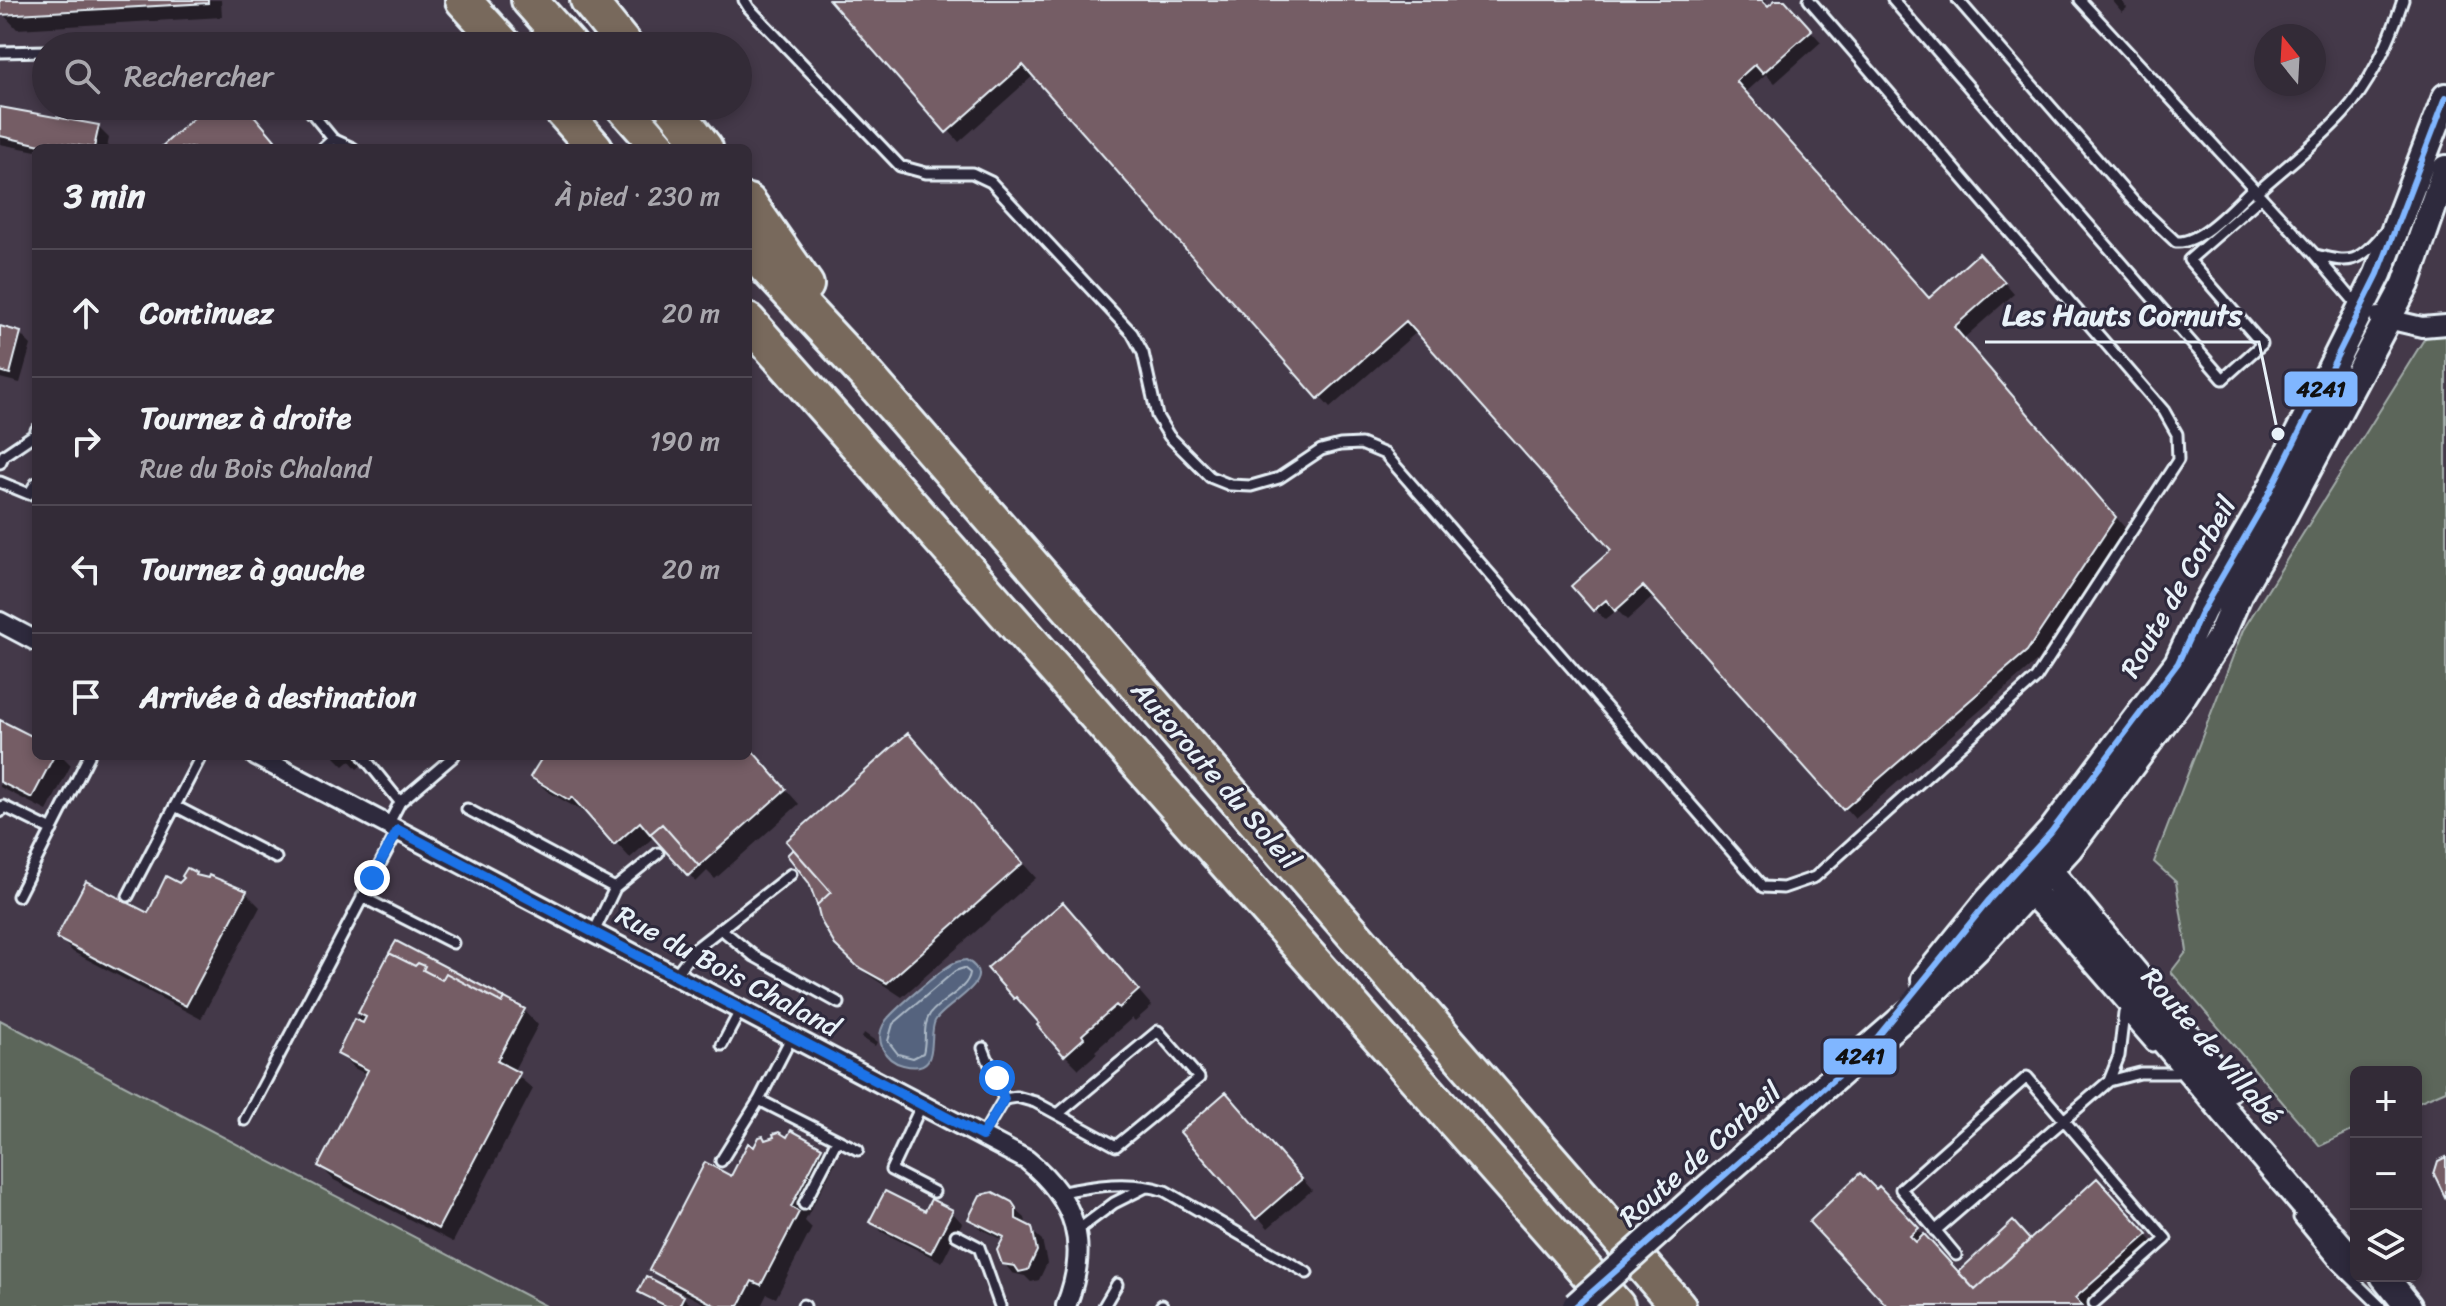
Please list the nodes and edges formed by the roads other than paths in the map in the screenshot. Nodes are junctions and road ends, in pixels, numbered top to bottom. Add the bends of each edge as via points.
1 (463, 0) edge
2 (529, 0) edge
3 (588, 0) edge
4 (744, 0) edge
5 (1809, 0) edge
6 (1893, 0) edge
7 (1958, 0) edge
8 (2080, 0) edge
9 (2403, 0) edge
10 (492, 32) edge
11 (558, 32) edge
12 (614, 32) edge
13 (32, 51) edge
14 (0, 52) edge
15 (2446, 97) edge
16 (317, 120) edge
17 (570, 120) edge
18 (635, 120) edge
19 (683, 120) edge
20 (333, 139) junction
21 (327, 144) edge
22 (344, 144) edge
23 (591, 144) edge
24 (656, 144) edge
25 (702, 144) edge
26 (2446, 169) edge
27 (2413, 183) junction
28 (2256, 193) junction
29 (752, 208) edge
30 (752, 252) edge
31 (2315, 255) junction
32 (2361, 310) junction
33 (2386, 320) junction
34 (2446, 325) edge
35 (752, 326) edge
36 (869, 378) junction
37 (32, 436) edge
38 (1, 457) edge
39 (0, 482) edge
40 (32, 489) edge
41 (0, 622) edge
42 (32, 639) edge
43 (87, 760) edge
44 (199, 760) edge
45 (264, 760) edge
46 (366, 760) edge
47 (449, 760) edge
48 (400, 802) junction
49 (175, 806) junction
50 (467, 809) dead end
51 (0, 812) edge
52 (393, 827) junction
53 (52, 830) junction
54 (658, 853) dead end
55 (276, 858) dead end
56 (2041, 861) junction
57 (791, 874) dead end
58 (2022, 883) junction
59 (615, 888) junction
60 (18, 896) dead end
61 (128, 896) dead end
62 (362, 897) junction
63 (721, 929) junction
64 (594, 932) junction
65 (453, 943) dead end
66 (675, 975) junction
67 (2115, 983) junction
68 (839, 1003) dead end
69 (741, 1009) junction
70 (2125, 1015) junction
71 (792, 1036) junction
72 (722, 1045) dead end
73 (983, 1048) dead end
74 (2156, 1050) dead end
75 (2166, 1062) dead end
76 (2176, 1073) junction
77 (2109, 1081) junction
78 (2186, 1085) dead end
79 (1004, 1099) junction
80 (759, 1100) junction
81 (922, 1104) junction
82 (1058, 1114) junction
83 (245, 1120) dead end
84 (2064, 1121) junction
85 (982, 1136) junction
86 (837, 1140) junction
87 (858, 1150) dead end
88 (721, 1161) dead end
89 (1149, 1186) junction
90 (934, 1192) dead end
91 (1059, 1193) junction
92 (804, 1204) dead end
93 (2296, 1215) dead end
94 (1935, 1231) junction
95 (1075, 1232) junction
96 (956, 1235) dead end
97 (2350, 1235) edge
98 (1956, 1255) dead end
99 (2350, 1258) edge
100 (1307, 1273) dead end
101 (2370, 1282) edge
102 (2389, 1282) edge
103 (1117, 1284) dead end
104 (2094, 1303) dead end
105 (1000, 1306) edge
106 (1066, 1306) edge
107 (1104, 1306) edge
108 (1576, 1306) edge
109 (1617, 1306) edge
110 (1678, 1306) edge
111 (2380, 1306) edge
112 (2388, 1306) edge
113 (2408, 1306) edge

1 - 10 highway
2 - 11 highway
3 - 12 highway
4 - 5 lane via 900,166 926,173 972,173 991,182 1132,333 1143,353 1157,416 1169,436 1210,477 1251,486 1279,478 1321,450 1340,445 1361,444 1385,454 1763,887 1783,888 1815,877 2036,678 2178,460 2177,434 2164,411
6 - 28 lane via 2223,379 2262,344 2189,260
7 - 28 lane via 2134,202 2176,242 2199,236
8 - 28 lane
9 - 28 lane via 2369,78 2344,113
13 - 14 lane
15 - 27 street, Route de Corbeil
16 - 20 lane
17 - 23 highway
18 - 24 highway
19 - 25 highway
20 - 21 lane
20 - 22 lane
26 - 33 street, Route de Corbeil via 2406,284
27 - 31 lane via 2383,234 2363,253 2342,261
27 - 32 street, Route de Corbeil
28 - 31 lane
29 - 36 highway
30 - 36 highway, Autoroute du Soleil
31 - 32 lane
32 - 33 street
32 - 56 street, Route de Corbeil via 2178,663 2051,832
33 - 34 street
33 - 56 street, Route de Corbeil via 2240,591 2220,638 2069,848
35 - 109 highway, Autoroute du Soleil
36 - 110 highway, Autoroute du Soleil
37 - 38 lane
39 - 40 lane via 29,494
41 - 42 street
43 - 53 lane
44 - 49 lane
45 - 52 street, Rue du Bois Chaland
46 - 48 lane
47 - 48 lane
48 - 52 lane
49 - 55 lane
49 - 61 lane
50 - 59 lane
51 - 53 lane via 3,806
52 - 62 lane
52 - 64 street, Rue du Bois Chaland
53 - 60 lane
54 - 59 lane
56 - 58 street, Route de Corbeil
56 - 97 street, Route de Villabé
57 - 63 lane
58 - 67 street, Route de Villabé
58 - 108 street, Route de Corbeil, bridge via 1989,900 1867,1050
59 - 64 lane
62 - 65 lane
62 - 83 lane
63 - 66 lane via 695,949
63 - 68 lane via 754,956
64 - 66 street, Rue du Bois Chaland
66 - 69 street, Rue du Bois Chaland
67 - 70 lane
67 - 99 street, Route de Villabé
69 - 71 street, Rue du Bois Chaland
69 - 72 lane
70 - 74 lane
70 - 77 lane
71 - 80 lane
71 - 81 street, Rue du Bois Chaland
73 - 79 lane
75 - 76 lane
76 - 77 lane via 2140,1073
76 - 78 lane
77 - 84 lane
79 - 82 lane via 1017,1097
79 - 85 lane
80 - 86 lane
80 - 88 lane
81 - 85 street, Rue du Bois Chaland
81 - 90 lane via 891,1170
82 - 82 lane via 1116,1146 1199,1078 1158,1031
84 - 94 lane
84 - 94 lane via 2027,1077 1901,1189
84 - 104 lane via 2166,1239
85 - 91 street, Rue du Bois Chaland via 1027,1160
86 - 87 lane
86 - 92 lane
89 - 91 lane
89 - 95 lane via 1114,1203
89 - 100 lane
91 - 95 street, Rue du Bois Chaland
93 - 111 lane
94 - 98 lane
95 - 106 street, Rue du Bois Chaland via 1076,1281
96 - 105 lane via 979,1247
101 - 112 street
102 - 113 street
103 - 107 lane

